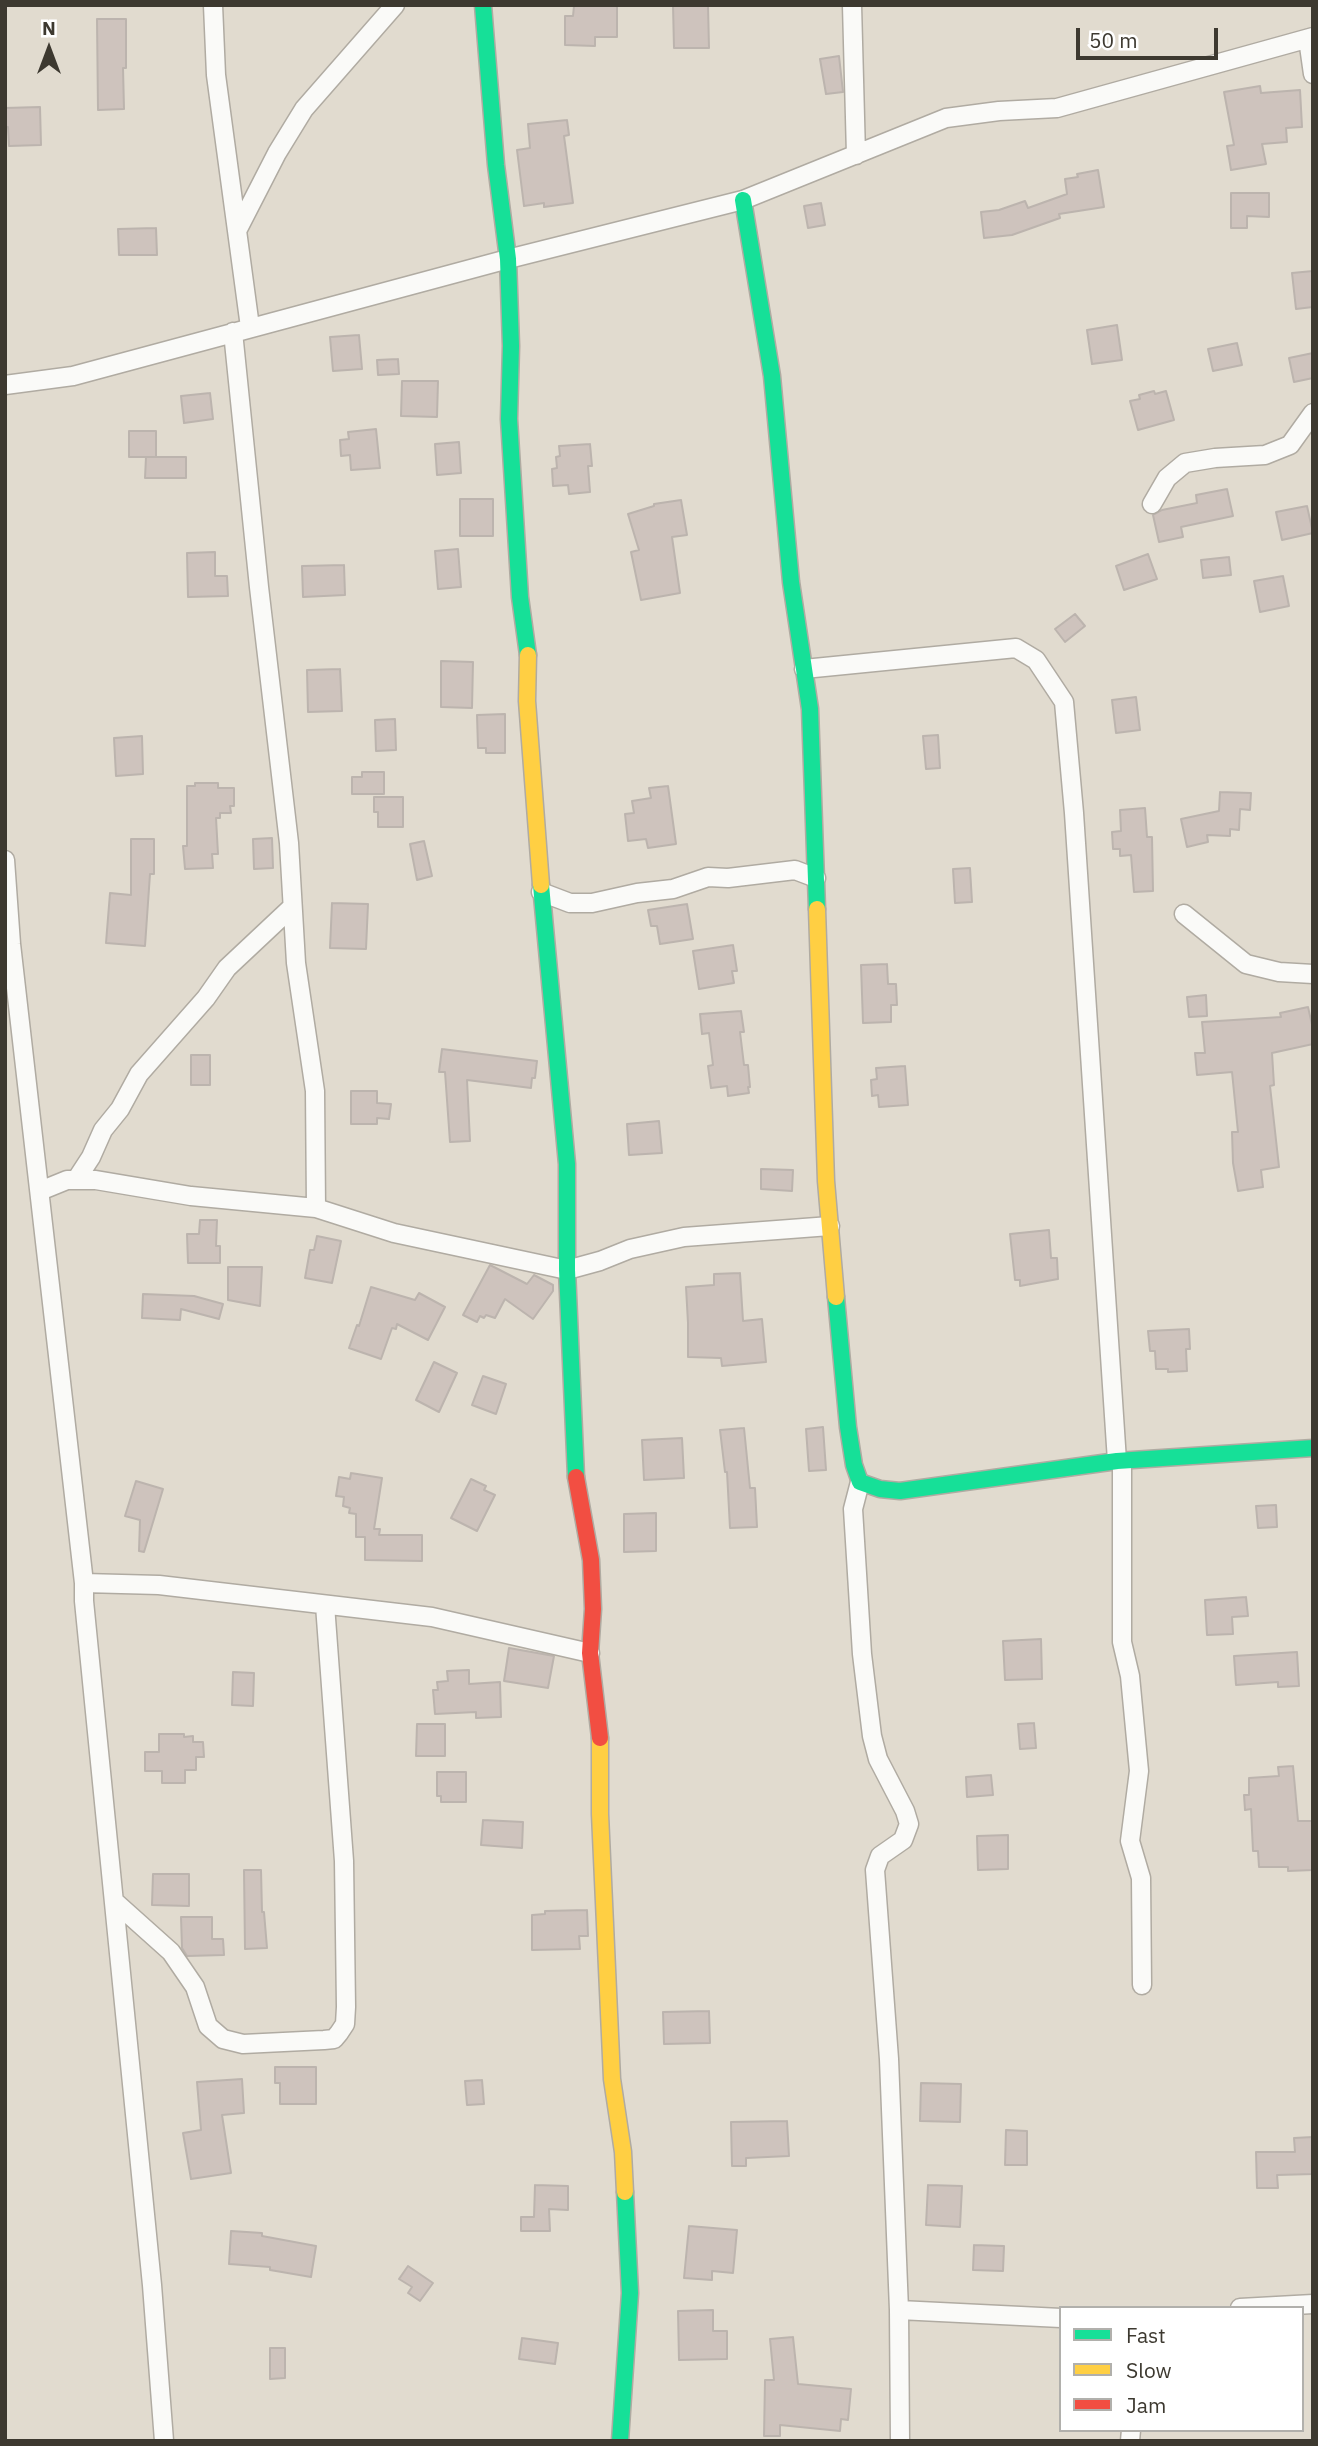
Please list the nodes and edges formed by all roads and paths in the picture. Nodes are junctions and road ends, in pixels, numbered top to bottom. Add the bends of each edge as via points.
1 (213, 5) edge
2 (396, 5) edge
3 (483, 5) edge
4 (852, 5) edge
5 (1310, 38) edge
6 (1313, 74) edge
7 (856, 155) junction
8 (743, 200) junction
9 (238, 229) junction
10 (508, 259) junction
11 (242, 329) junction
12 (5, 385) edge
13 (1313, 412) edge
14 (1152, 504) dead end
15 (804, 669) junction
16 (5, 860) edge
17 (816, 878) junction
18 (541, 892) junction
19 (292, 907) junction
20 (1184, 914) dead end
21 (1313, 974) edge
22 (76, 1180) junction
23 (40, 1191) junction
24 (316, 1208) junction
25 (830, 1226) junction
26 (567, 1270) junction
27 (1313, 1448) edge
28 (1120, 1461) junction
29 (860, 1482) junction
30 (84, 1583) junction
31 (325, 1605) junction
32 (590, 1653) junction
33 (114, 1902) junction
34 (1142, 1985) dead end
35 (1313, 2304) edge
36 (1276, 2306) edge
37 (899, 2310) junction
38 (1059, 2318) edge
39 (164, 2441) edge
40 (620, 2441) edge
41 (900, 2441) edge

1 - 9 street via 216,75
2 - 9 street via 304,109
3 - 10 street
4 - 7 street
5 - 6 street
5 - 7 street via 1057,108 946,118
7 - 8 street
8 - 10 street
8 - 15 street via 772,376
9 - 11 street
10 - 11 street
10 - 18 street via 513,496 528,645 527,701
11 - 12 street via 73,376
11 - 19 street via 257,573 289,843
13 - 14 street via 1290,444 1265,455 1185,463 1167,478
15 - 17 street via 810,709
15 - 28 street via 1016,648 1036,660 1063,702
16 - 23 street
17 - 18 street via 795,870 708,877 673,889 592,903 562,901
17 - 25 street
18 - 26 street via 567,1164
19 - 22 street via 227,968 139,1074
19 - 24 street via 315,1091
20 - 21 street via 1246,964
22 - 23 street
22 - 24 street
23 - 30 street
24 - 26 street via 394,1233
25 - 26 street via 684,1237
25 - 29 street via 848,1427
26 - 32 street via 575,1469 591,1560
27 - 28 street
28 - 29 street via 900,1491
28 - 34 street via 1122,1642 1139,1771 1130,1841 1141,1878
29 - 37 street via 853,1509 872,1736 909,1824 903,1840 880,1856 875,1870 889,2059
30 - 31 street via 159,1585
30 - 33 street
31 - 32 street via 432,1617
31 - 33 street via 344,1861 346,2007 340,2033 324,2040 243,2044 223,2039 208,2026 195,1987 171,1952
32 - 40 street via 600,1737 606,1970 612,2079 623,2152 629,2293
33 - 39 street
35 - 36 street
37 - 38 street
37 - 41 street

